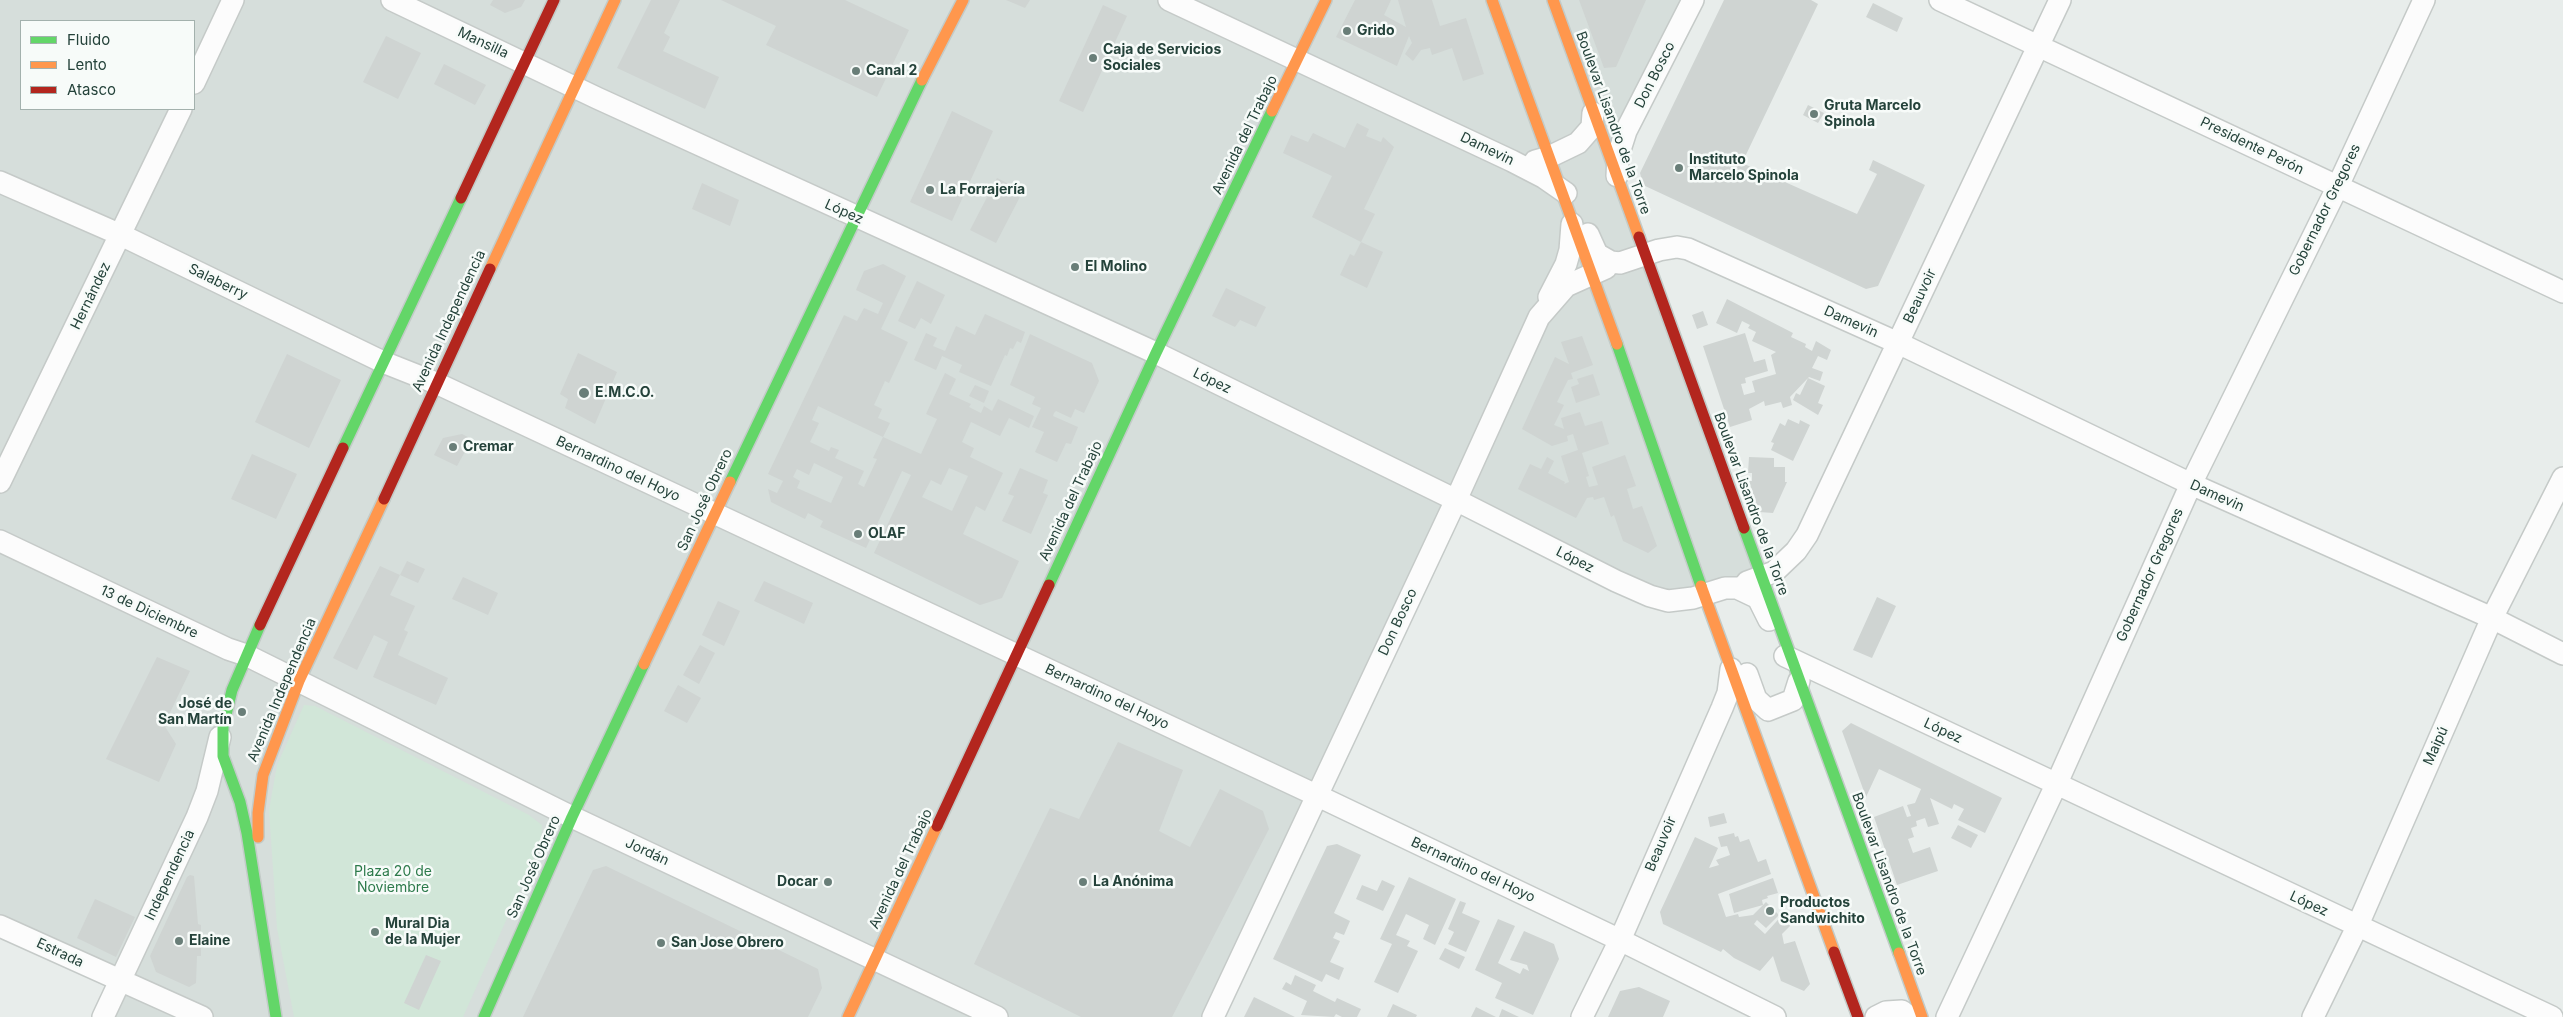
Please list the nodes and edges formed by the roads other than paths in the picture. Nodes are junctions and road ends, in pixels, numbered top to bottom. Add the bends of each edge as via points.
1 (233, 0) edge
2 (392, 0) edge
3 (554, 0) edge
4 (615, 0) edge
5 (963, 0) edge
6 (1169, 0) edge
7 (1326, 0) edge
8 (1492, 0) edge
9 (1553, 0) edge
10 (1693, 0) edge
11 (1940, 0) edge
12 (2060, 0) edge
13 (2424, 0) edge
14 (2038, 46) junction
15 (1299, 60) junction
16 (525, 63) junction
17 (195, 81) edge
18 (574, 87) junction
19 (181, 110) edge
20 (1593, 113) junction
21 (1549, 158) junction
22 (1512, 161) junction
23 (1618, 181) junction
24 (0, 182) edge
25 (2337, 188) junction
26 (1561, 190) junction
27 (858, 218) junction
28 (1572, 220) junction
29 (1632, 222) joint
30 (121, 235) junction
31 (1630, 259) junction
32 (1592, 273) junction
33 (2563, 292) edge
34 (1539, 317) junction
35 (1898, 343) junction
36 (1156, 353) junction
37 (383, 362) junction
38 (436, 383) junction
39 (2563, 478) edge
40 (0, 482) edge
41 (2191, 484) junction
42 (1456, 500) junction
43 (714, 515) junction
44 (0, 541) edge
45 (1762, 577) junction
46 (1725, 588) junction
47 (1704, 595) junction
48 (2492, 618) junction
49 (1714, 620) junction
50 (1016, 654) junction
51 (2563, 654) edge
52 (246, 655) junction
53 (1791, 659) junction
54 (1731, 669) junction
55 (299, 681) junction
56 (1799, 681) junction
57 (223, 728) junction
58 (277, 736) junction
59 (226, 763) junction
60 (254, 766) dead end
61 (242, 773) dead end
62 (2056, 785) junction
63 (1316, 795) junction
64 (572, 817) junction
65 (258, 899) junction
66 (0, 926) edge
67 (2357, 927) junction
68 (1620, 940) junction
69 (875, 959) junction
70 (120, 981) junction
71 (103, 1017) edge
72 (202, 1017) edge
73 (276, 1017) edge
74 (484, 1017) edge
75 (848, 1017) edge
76 (997, 1017) edge
77 (1213, 1017) edge
78 (1582, 1017) edge
79 (1775, 1017) edge
80 (1858, 1017) edge
81 (1876, 1017) edge
82 (1909, 1017) edge
83 (1922, 1017) edge
84 (1947, 1017) edge
85 (2313, 1017) edge
86 (2552, 1017) edge

1 - 17 street
2 - 16 street, Mansilla
3 - 16 street, Avenida Independencia
4 - 18 street, Avenida Independencia
5 - 27 street, San José Obrero
6 - 15 street, Damevin
7 - 15 street, Avenida del Trabajo
8 - 21 street
9 - 20 street, Boulevar Lisandro de la Torre
10 - 23 street, Don Bosco via 1626,131 1618,156
11 - 14 street, Presidente Perón
12 - 14 street, Beauvoir
13 - 25 street, Gobernador Gregores
14 - 25 street, Presidente Perón
14 - 35 street, Beauvoir
15 - 22 street, Damevin
15 - 36 street, Avenida del Trabajo
16 - 18 street, Mansilla
16 - 37 street, Avenida Independencia
18 - 27 street, López
18 - 38 street, Avenida Independencia
19 - 30 street, Hernández
20 - 21 street via 1592,127 1587,135
20 - 23 street, Boulevar Lisandro de la Torre
21 - 22 street
21 - 26 street
22 - 26 street, Damevin
23 - 29 street, Boulevar Lisandro de la Torre
24 - 30 street, Salaberry
25 - 33 street, Presidente Perón
25 - 41 street, Gobernador Gregores
26 - 28 street
26 - 31 street, Damevin via 1580,208 1597,254 1602,258
27 - 36 street, López
27 - 43 street, San José Obrero
28 - 32 street
28 - 34 street via 1566,264
29 - 31 street via 1634,247
30 - 37 street, Salaberry
30 - 40 street, Hernández
31 - 32 street, Don Bosco
31 - 35 street, Damevin via 1668,248 1688,249
31 - 45 street, Boulevar Lisandro de la Torre
32 - 34 street, Don Bosco via 1566,286
32 - 47 street
34 - 42 street, Don Bosco
35 - 41 street, Damevin
35 - 45 street, Beauvoir via 1807,535 1783,565
36 - 42 street, López
36 - 50 street, Avenida del Trabajo
37 - 38 street, Salaberry
37 - 52 street, Avenida Independencia
38 - 43 street, Bernardino del Hoyo
38 - 55 street, Avenida Independencia
39 - 48 street, Maipú
41 - 48 street, Damevin
41 - 62 street, Gobernador Gregores
42 - 47 street, López via 1650,596 1668,601
42 - 63 street, Don Bosco
43 - 50 street, Bernardino del Hoyo
43 - 64 street, San José Obrero
44 - 52 street, 13 de Diciembre
45 - 46 street, Beauvoir
45 - 53 street, Boulevar Lisandro de la Torre
46 - 47 street, López
46 - 49 street via 1714,599
46 - 53 street, López via 1743,590 1758,598 1782,655
47 - 49 street
48 - 51 street, Damevin
48 - 67 street, Maipú
49 - 54 street
49 - 56 street via 1736,644 1752,690 1763,707 1768,710 1793,700
50 - 63 street, Bernardino del Hoyo
50 - 69 street, Avenida del Trabajo
52 - 55 street, 13 de Diciembre
52 - 57 street, Avenida Independencia via 232,690
53 - 56 street, Boulevar Lisandro de la Torre
53 - 62 street, López
54 - 68 street, Beauvoir via 1728,693
54 - 80 street
55 - 58 street, Avenida Independencia
55 - 64 street, Jordán
56 - 83 street, Boulevar Lisandro de la Torre
57 - 59 street, Avenida Independencia
57 - 70 street, Independencia via 204,799
58 - 60 street
58 - 65 street, Avenida Independencia via 263,775 259,800
59 - 61 street
59 - 65 street, Avenida Independencia via 244,818
62 - 67 street, López
62 - 84 street, Gobernador Gregores
63 - 68 street, Bernardino del Hoyo
63 - 77 street, Don Bosco
64 - 69 street, Jordán
64 - 74 street, San José Obrero
65 - 73 street
66 - 70 street, Estrada
67 - 85 street, Maipú
67 - 86 street, López
68 - 78 street, Beauvoir
68 - 79 street, Bernardino del Hoyo
69 - 75 street, Avenida del Trabajo
69 - 76 street, Jordán
70 - 71 street, Independencia
70 - 72 street, Estrada
81 - 82 street via 1886,1012 1902,1011

